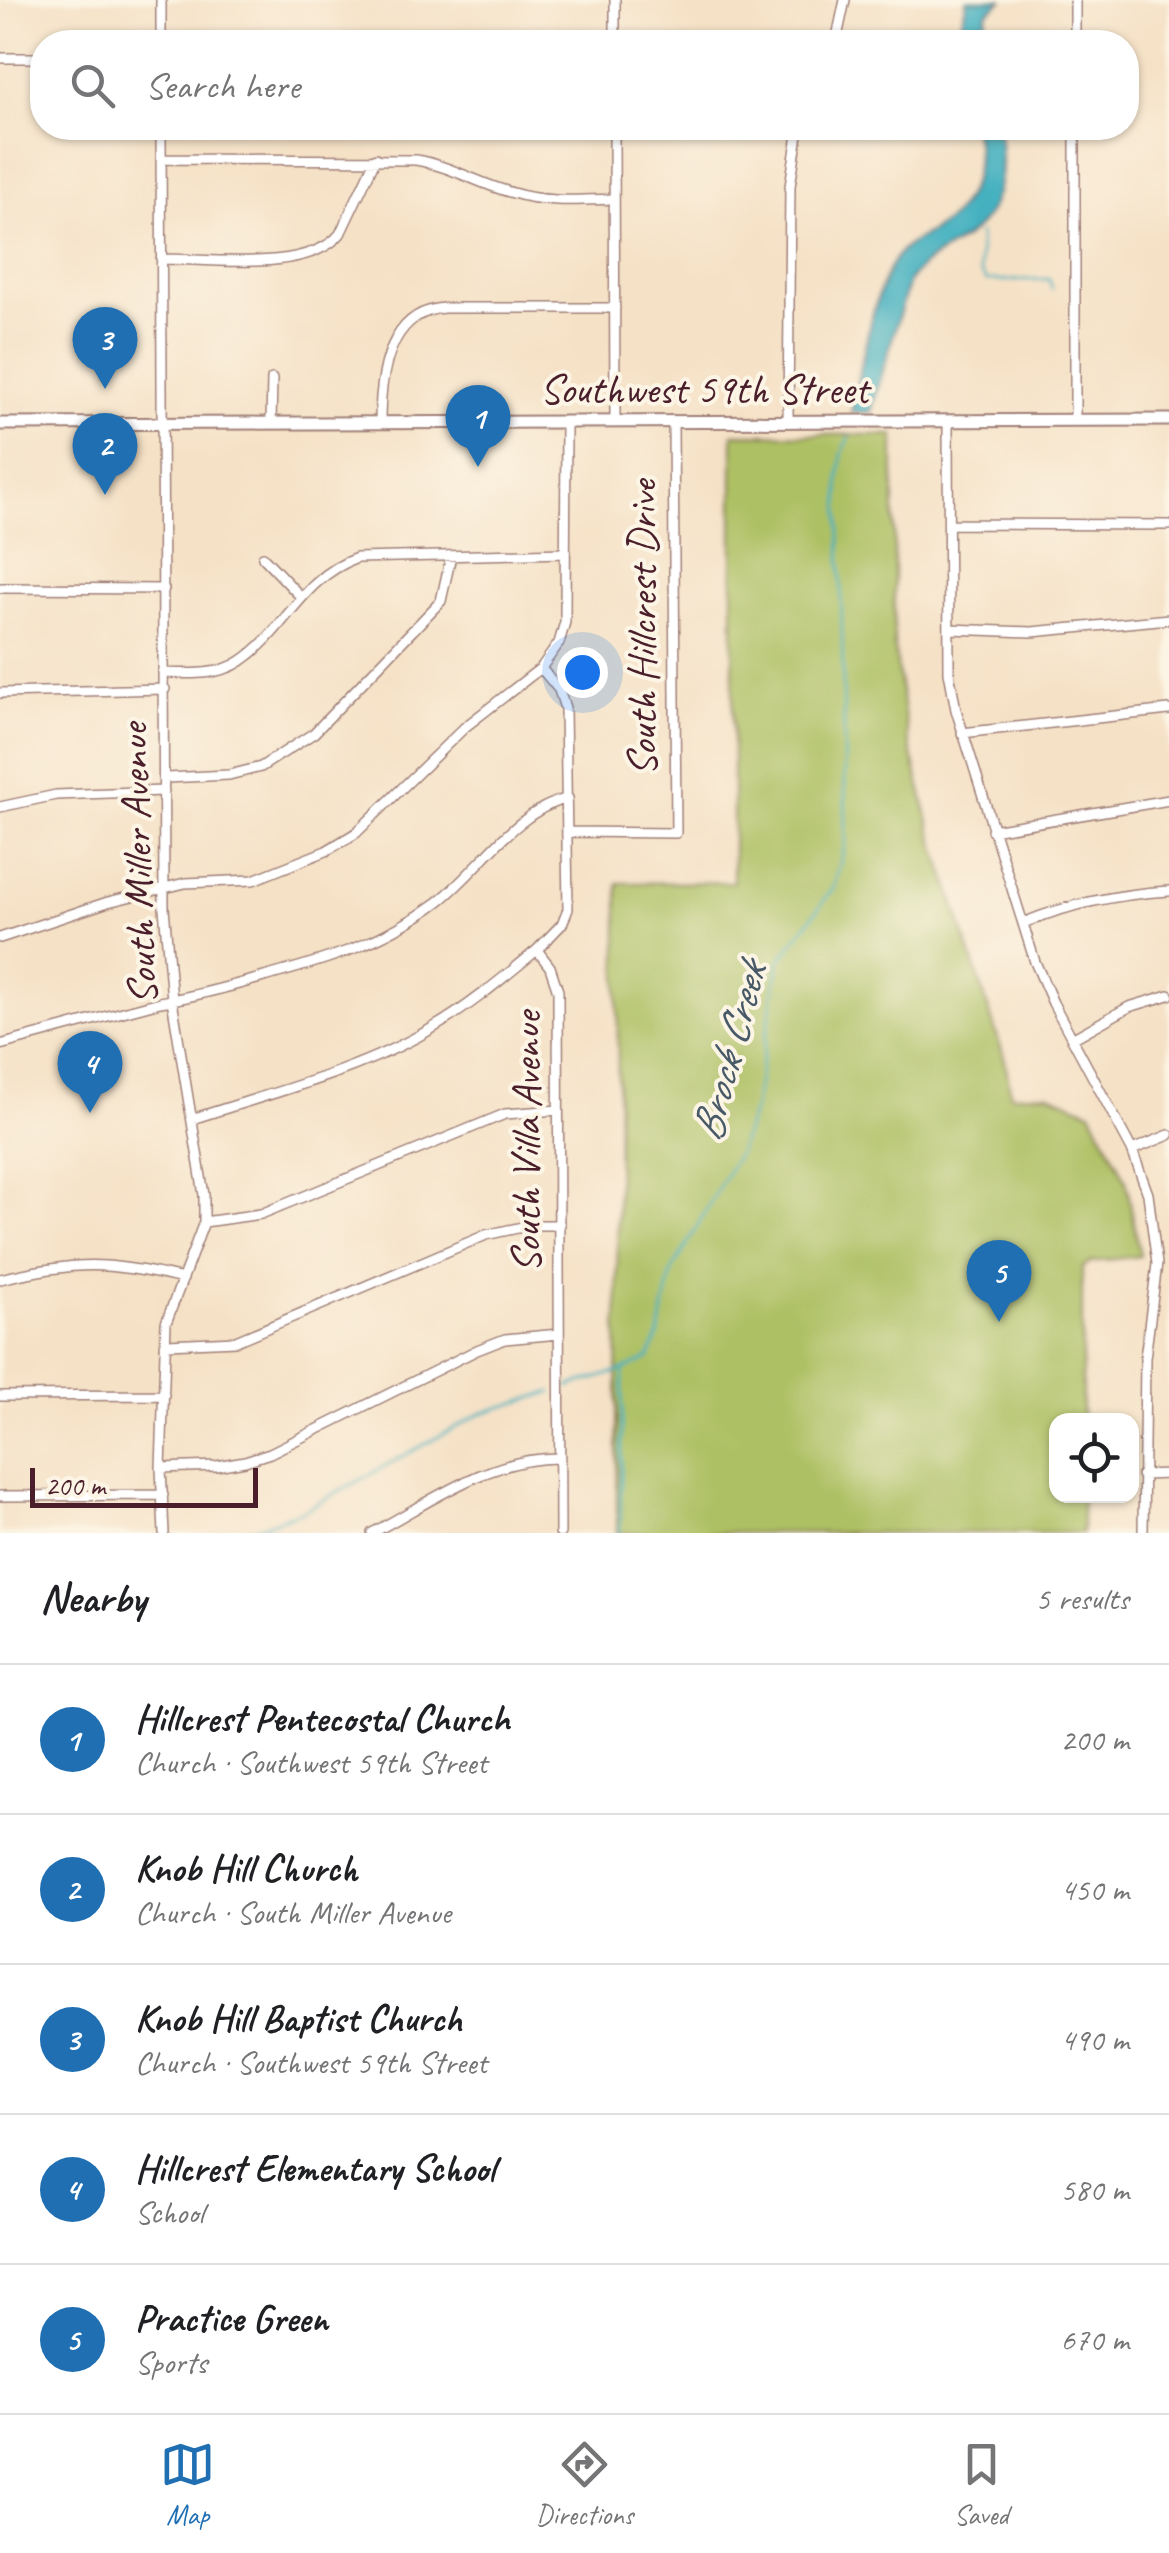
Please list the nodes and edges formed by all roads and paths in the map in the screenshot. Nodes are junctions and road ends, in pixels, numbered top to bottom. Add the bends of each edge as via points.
1 (161, 0) edge
2 (615, 0) edge
3 (845, 0) edge
4 (1075, 0) edge
5 (161, 30) edge
6 (614, 30) edge
7 (839, 30) edge
8 (1076, 30) edge
9 (0, 58) edge
10 (30, 58) edge
11 (161, 140) edge
12 (614, 140) edge
13 (796, 140) edge
14 (1076, 140) edge
15 (376, 158) junction
16 (162, 159) junction
17 (614, 200) junction
18 (161, 259) junction
19 (615, 308) junction
20 (272, 379) dead end
21 (1076, 420) junction
22 (1169, 420) edge
23 (948, 421) junction
24 (566, 422) junction
25 (616, 422) junction
26 (673, 422) junction
27 (788, 422) junction
28 (270, 423) junction
29 (380, 423) junction
30 (0, 424) edge
31 (162, 424) junction
32 (950, 524) junction
33 (1169, 525) edge
34 (566, 552) junction
35 (451, 556) junction
36 (263, 557) dead end
37 (0, 588) edge
38 (164, 589) junction
39 (301, 597) junction
40 (1169, 619) edge
41 (948, 628) junction
42 (542, 668) junction
43 (164, 673) junction
44 (165, 689) junction
45 (0, 694) edge
46 (1169, 710) edge
47 (962, 733) junction
48 (166, 778) junction
49 (164, 791) junction
50 (568, 798) junction
51 (1169, 800) edge
52 (0, 807) edge
53 (992, 830) junction
54 (568, 832) junction
55 (165, 888) junction
56 (1169, 891) edge
57 (1024, 923) junction
58 (0, 938) edge
59 (536, 950) junction
60 (1169, 996) edge
61 (172, 1000) junction
62 (1072, 1038) junction
63 (0, 1045) edge
64 (558, 1110) junction
65 (192, 1119) junction
66 (1169, 1134) edge
67 (1132, 1150) junction
68 (204, 1222) junction
69 (560, 1225) junction
70 (0, 1279) edge
71 (184, 1280) junction
72 (559, 1334) junction
73 (167, 1344) junction
74 (164, 1395) junction
75 (0, 1396) edge
76 (560, 1458) junction
77 (161, 1468) junction
78 (1169, 1474) edge
79 (1142, 1475) junction
80 (163, 1495) junction
81 (0, 1496) edge
82 (164, 1533) edge
83 (372, 1533) edge
84 (560, 1533) edge
85 (1143, 1533) edge

1 - 5 street
2 - 6 street
3 - 7 street
4 - 8 street
9 - 10 street
11 - 16 street, South Miller Avenue
12 - 17 street
13 - 27 street
14 - 21 street
15 - 16 street
15 - 17 street via 434,163 526,197
15 - 18 street via 348,220 324,249 286,260
16 - 18 street, South Miller Avenue
17 - 19 street
18 - 31 street, South Miller Avenue
19 - 25 street
19 - 29 street via 420,312 388,357
20 - 28 street
21 - 22 main road, Southwest 59th Street
21 - 23 main road, Southwest 59th Street
23 - 27 main road, Southwest 59th Street
23 - 32 street
24 - 25 main road, Southwest 59th Street
24 - 29 main road, Southwest 59th Street
24 - 34 street
25 - 26 main road, Southwest 59th Street
26 - 27 main road, Southwest 59th Street
26 - 54 street, South Hillcrest Drive via 676,833
28 - 29 main road, Southwest 59th Street
28 - 31 main road, Southwest 59th Street
30 - 31 main road, Southwest 59th Street
31 - 38 street, South Miller Avenue
32 - 33 street
32 - 41 street
34 - 35 street
34 - 42 street via 563,633
35 - 39 street via 357,558 316,580
35 - 48 street via 441,601 314,733 261,768
36 - 39 street
37 - 38 street
38 - 43 street, South Miller Avenue
39 - 43 street via 239,663 198,674
40 - 41 street via 1032,632
41 - 47 street via 948,672
42 - 50 street, South Villa Avenue via 565,708
42 - 55 street via 465,727 369,822 326,851 253,880
43 - 44 street, South Miller Avenue
44 - 45 street
44 - 48 street, South Miller Avenue
46 - 47 street
47 - 53 street
48 - 49 street, South Miller Avenue
49 - 52 street via 56,795
49 - 55 street, South Miller Avenue
50 - 54 street, South Villa Avenue
50 - 61 street via 538,808 442,899 399,930 330,959
51 - 53 street
53 - 57 street
54 - 59 street, South Villa Avenue via 568,910
55 - 58 street
55 - 61 street, South Miller Avenue
56 - 57 street via 1103,900
57 - 62 street
59 - 64 street, South Villa Avenue via 558,991
59 - 65 street via 427,1032
60 - 62 street via 1128,1008
61 - 63 street
61 - 65 street, South Miller Avenue
62 - 67 street
64 - 68 street via 505,1114 261,1214
64 - 69 street, South Villa Avenue
65 - 68 street, South Miller Avenue
66 - 67 street
67 - 79 street via 1148,1194 1157,1264 1145,1358
68 - 71 street, South Miller Avenue
69 - 72 street, South Villa Avenue
69 - 73 street via 486,1235 236,1341
70 - 71 street via 96,1264
71 - 73 street, South Miller Avenue via 166,1323
72 - 76 street, South Villa Avenue
72 - 77 street via 505,1339 476,1350 245,1462
73 - 74 street, South Miller Avenue
74 - 75 street
74 - 77 street, South Miller Avenue
76 - 83 street via 494,1468
76 - 84 street, South Villa Avenue
77 - 80 street, South Miller Avenue
78 - 79 street
79 - 85 street
80 - 81 street
80 - 82 street, South Miller Avenue

